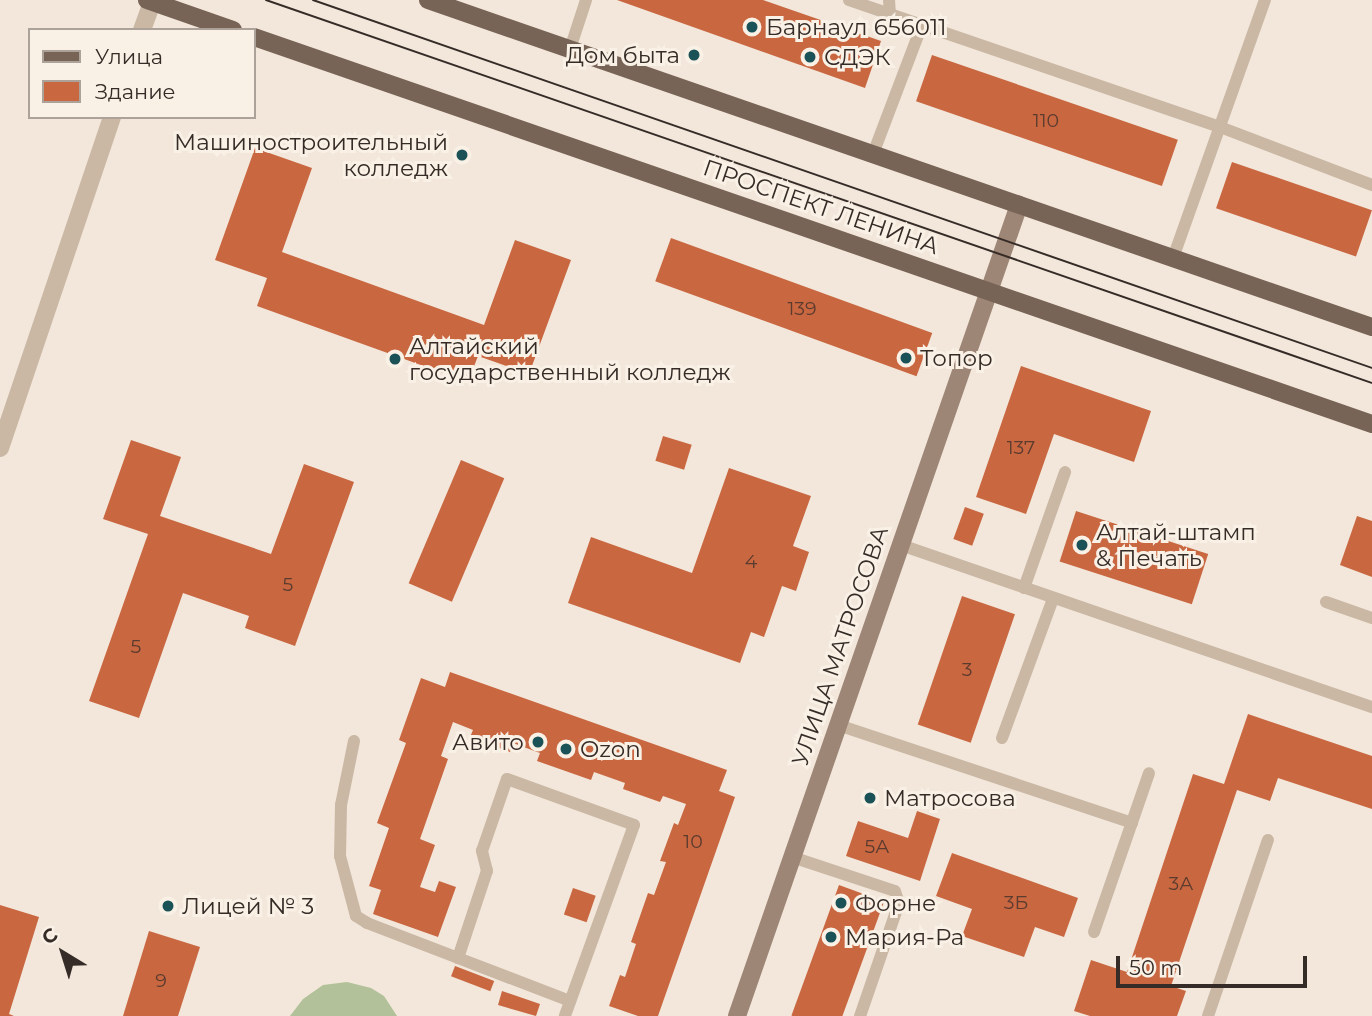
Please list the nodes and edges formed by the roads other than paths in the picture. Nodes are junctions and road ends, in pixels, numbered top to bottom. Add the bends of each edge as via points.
1 (428, 0) edge
2 (586, 0) edge
3 (849, 0) edge
4 (889, 0) edge
5 (1265, 0) edge
6 (150, 1) edge
7 (890, 14) junction
8 (922, 25) junction
9 (143, 28) edge
10 (227, 28) edge
11 (256, 38) edge
12 (570, 49) junction
13 (112, 119) edge
14 (1220, 128) junction
15 (873, 154) junction
16 (1372, 185) edge
17 (1019, 205) junction
18 (1173, 258) junction
19 (988, 291) junction
20 (1372, 327) edge
21 (1372, 424) edge
22 (0, 448) edge
23 (1065, 472) dead end
24 (901, 545) junction
25 (1024, 588) junction
26 (1053, 599) junction
27 (1325, 602) dead end
28 (1372, 618) edge
29 (1372, 706) edge
30 (838, 725) junction
31 (1002, 738) dead end
32 (354, 741) dead end
33 (1149, 773) dead end
34 (1132, 823) junction
35 (1268, 840) dead end
36 (792, 857) junction
37 (1094, 932) dead end
38 (458, 958) junction
39 (570, 1001) junction
40 (565, 1016) edge
41 (737, 1016) edge
42 (859, 1016) edge
43 (1208, 1016) edge

1 - 12 main road
2 - 12 lane
3 - 7 lane
4 - 7 lane
5 - 14 lane
6 - 9 street
6 - 10 main road
7 - 8 lane
8 - 14 lane
8 - 15 lane
11 - 19 main road, ПРОСПЕКТ ЛЕНИНА
12 - 15 main road
13 - 22 street
14 - 16 lane
14 - 18 lane
15 - 17 main road
17 - 18 main road
17 - 19 street, УЛИЦА МАТРОСОВА
18 - 20 main road
19 - 21 main road, ПРОСПЕКТ ЛЕНИНА
19 - 24 street, УЛИЦА МАТРОСОВА
23 - 25 lane
24 - 25 lane
24 - 30 street, УЛИЦА МАТРОСОВА
25 - 26 lane
26 - 29 lane
26 - 31 lane
27 - 28 lane
30 - 34 lane
30 - 36 street, УЛИЦА МАТРОСОВА
32 - 38 lane via 341,805 340,856 353,909 367,923
33 - 34 lane
34 - 37 lane
35 - 43 lane
36 - 41 street, УЛИЦА МАТРОСОВА
36 - 42 lane via 895,891 899,903
38 - 39 lane
38 - 39 lane via 487,871 482,851 507,779 634,825
39 - 40 lane

